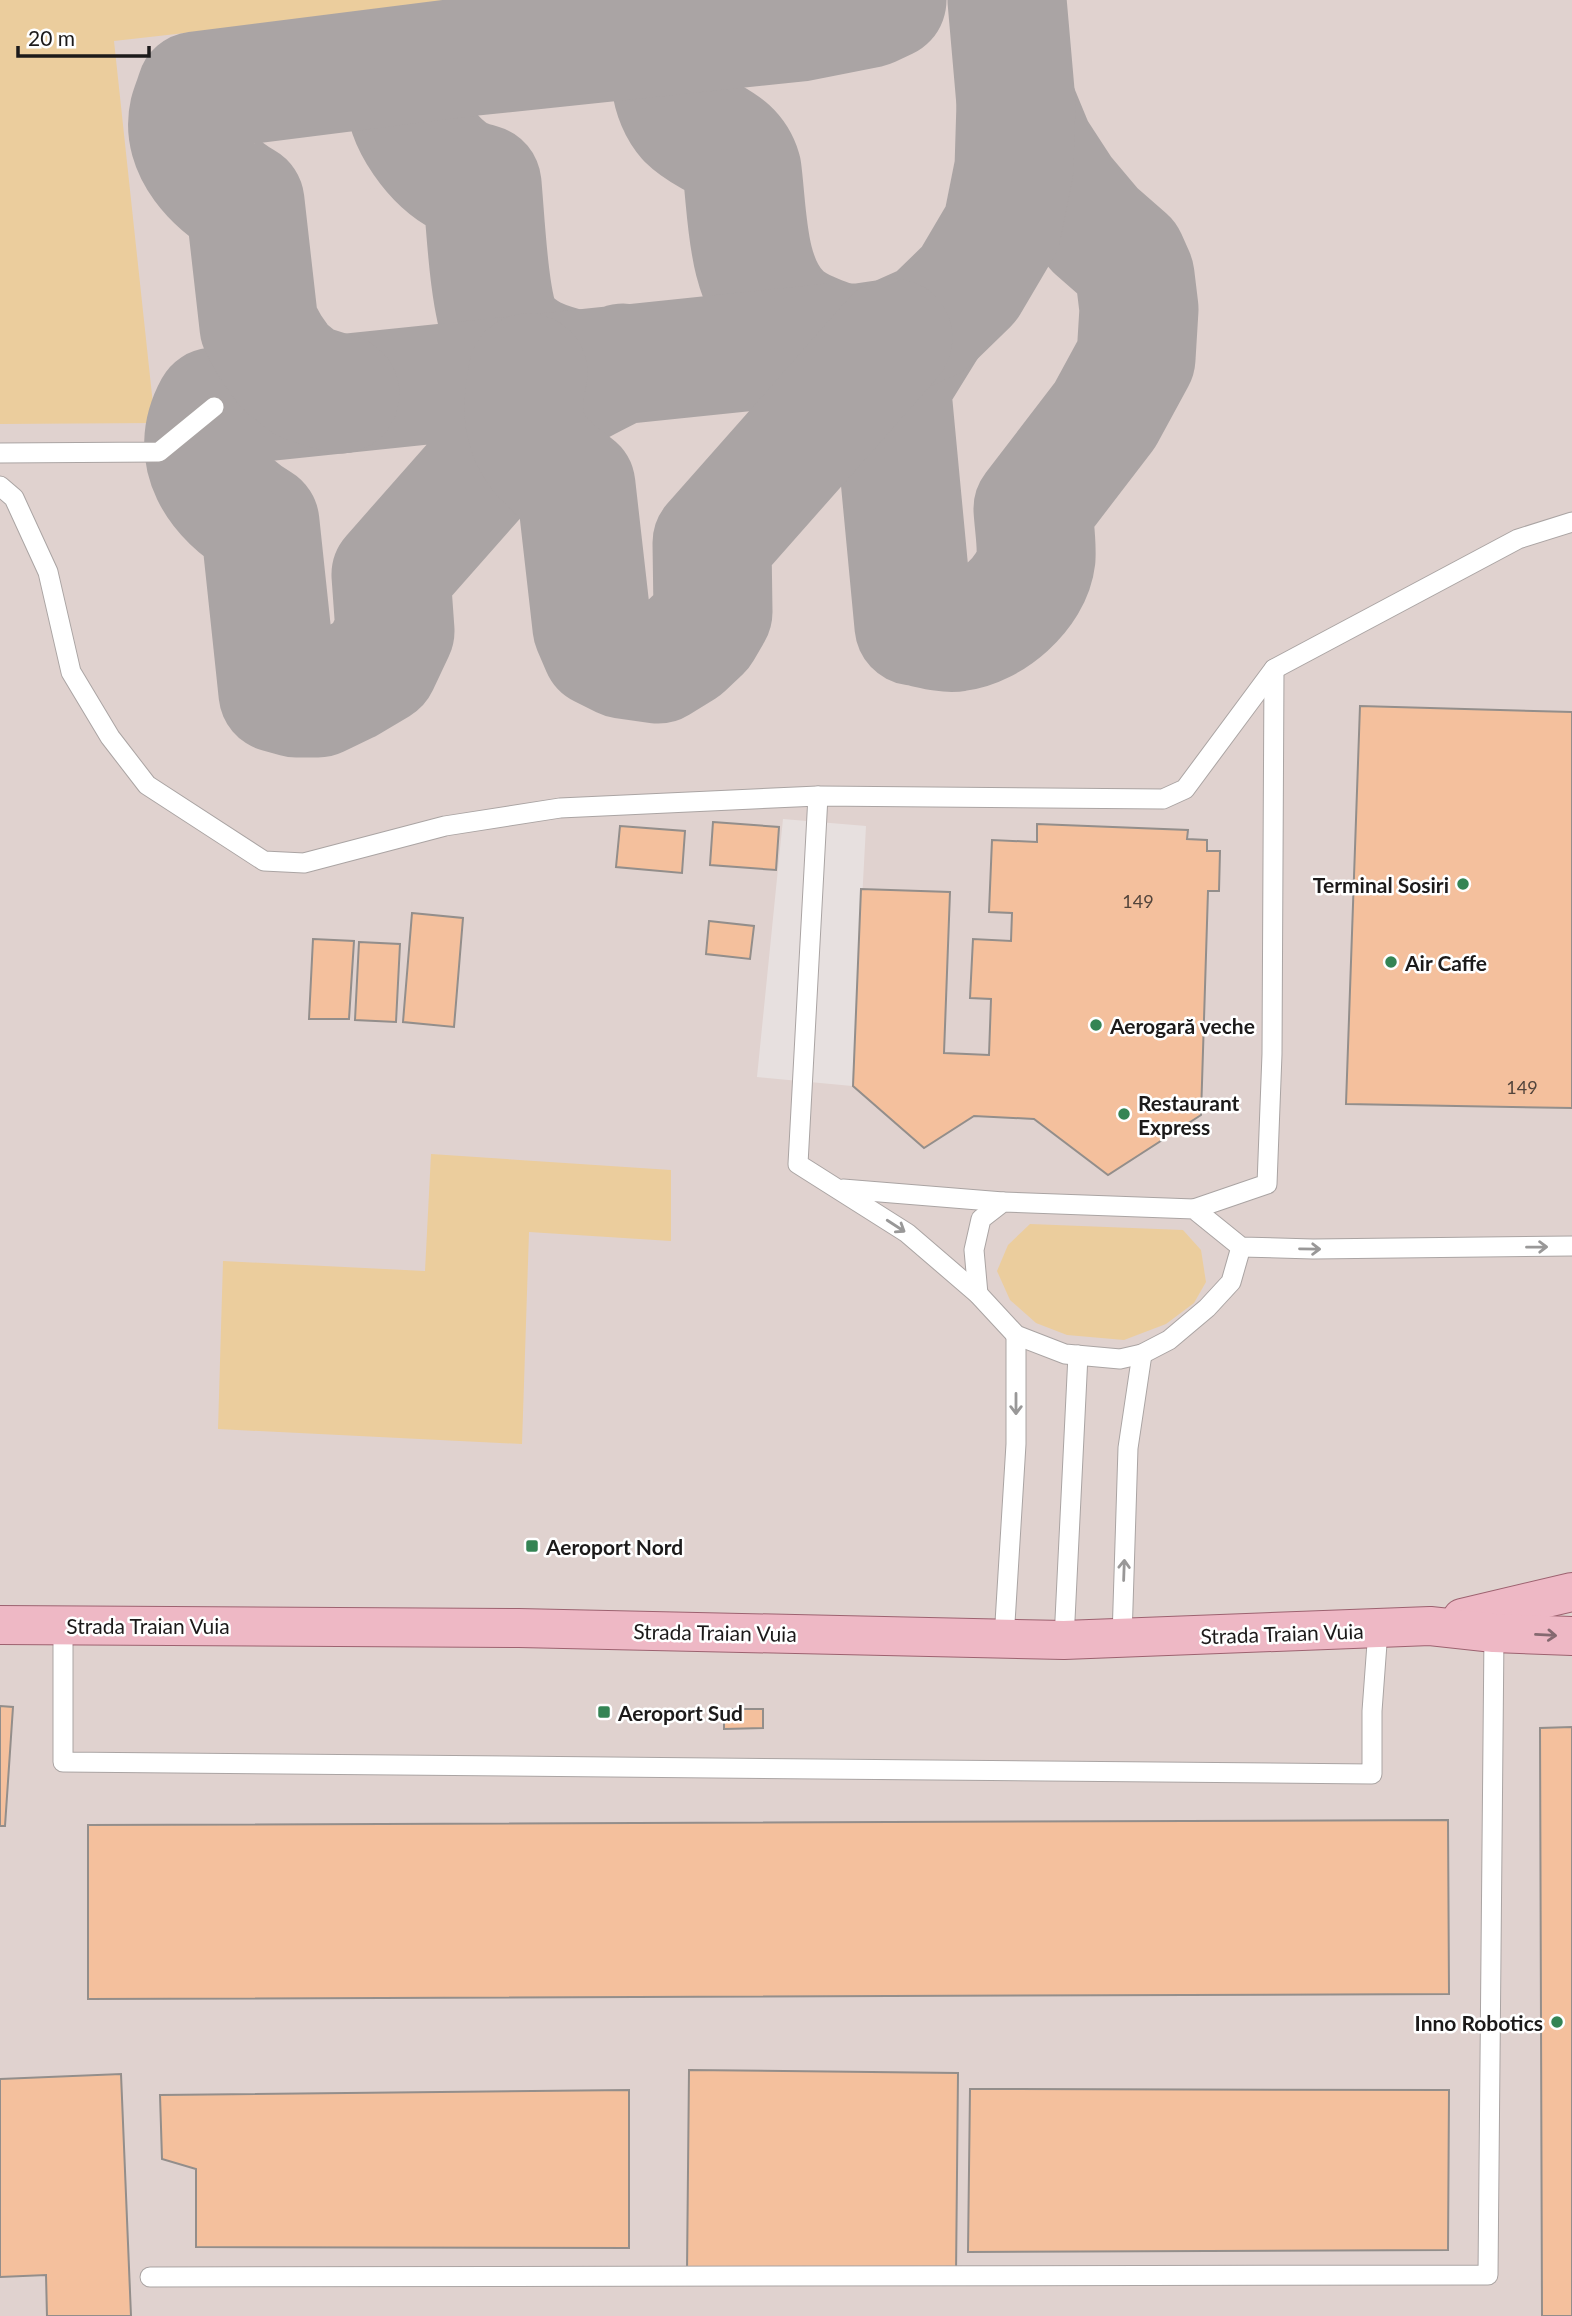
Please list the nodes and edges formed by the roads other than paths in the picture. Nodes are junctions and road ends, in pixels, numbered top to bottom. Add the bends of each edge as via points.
1 (214, 407) dead end
2 (0, 453) edge
3 (0, 486) edge
4 (1572, 522) edge
5 (1274, 669) junction
6 (818, 796) junction
7 (839, 1189) junction
8 (1003, 1202) junction
9 (1194, 1209) junction
10 (1572, 1246) edge
11 (1241, 1247) junction
12 (978, 1294) junction
13 (1016, 1335) junction
14 (1142, 1354) junction
15 (1078, 1355) junction
16 (1572, 1592) edge
17 (0, 1625) edge
18 (63, 1625) junction
19 (1430, 1626) junction
20 (1378, 1630) junction
21 (1494, 1633) junction
22 (1572, 1636) edge
23 (1122, 1638) junction
24 (1004, 1639) junction
25 (1064, 1640) junction
26 (150, 2277) dead end

1 - 2 lane via 159,452
3 - 6 lane via 14,498 48,572 71,672 110,737 147,785 264,862 304,863 445,826 560,808
4 - 5 lane via 1518,539
5 - 6 lane via 1185,789 1163,799
5 - 9 lane via 1272,1054 1266,1184
6 - 7 lane via 798,1164
7 - 8 lane
7 -> 12 lane via 906,1233
8 - 9 lane
8 - 12 lane via 981,1219 974,1250
9 - 11 lane
11 -> 10 lane
11 - 14 lane via 1231,1282 1207,1308 1169,1340
12 - 13 lane
13 - 15 lane
13 -> 24 lane via 1016,1456
14 - 15 lane via 1120,1359
23 -> 14 lane via 1128,1448
15 - 25 lane
16 - 19 main road, Strada Traian Vuia
17 - 18 main road, Strada Traian Vuia
18 - 20 lane via 63,1762 1358,1774 1372,1774
18 - 24 main road, Strada Traian Vuia via 532,1628
19 - 20 main road, Strada Traian Vuia
19 - 21 main road, Strada Traian Vuia
20 - 23 main road, Strada Traian Vuia
21 -> 22 main road, Strada Traian Vuia
21 - 26 lane via 1488,2275
23 - 25 main road, Strada Traian Vuia
24 - 25 main road, Strada Traian Vuia

